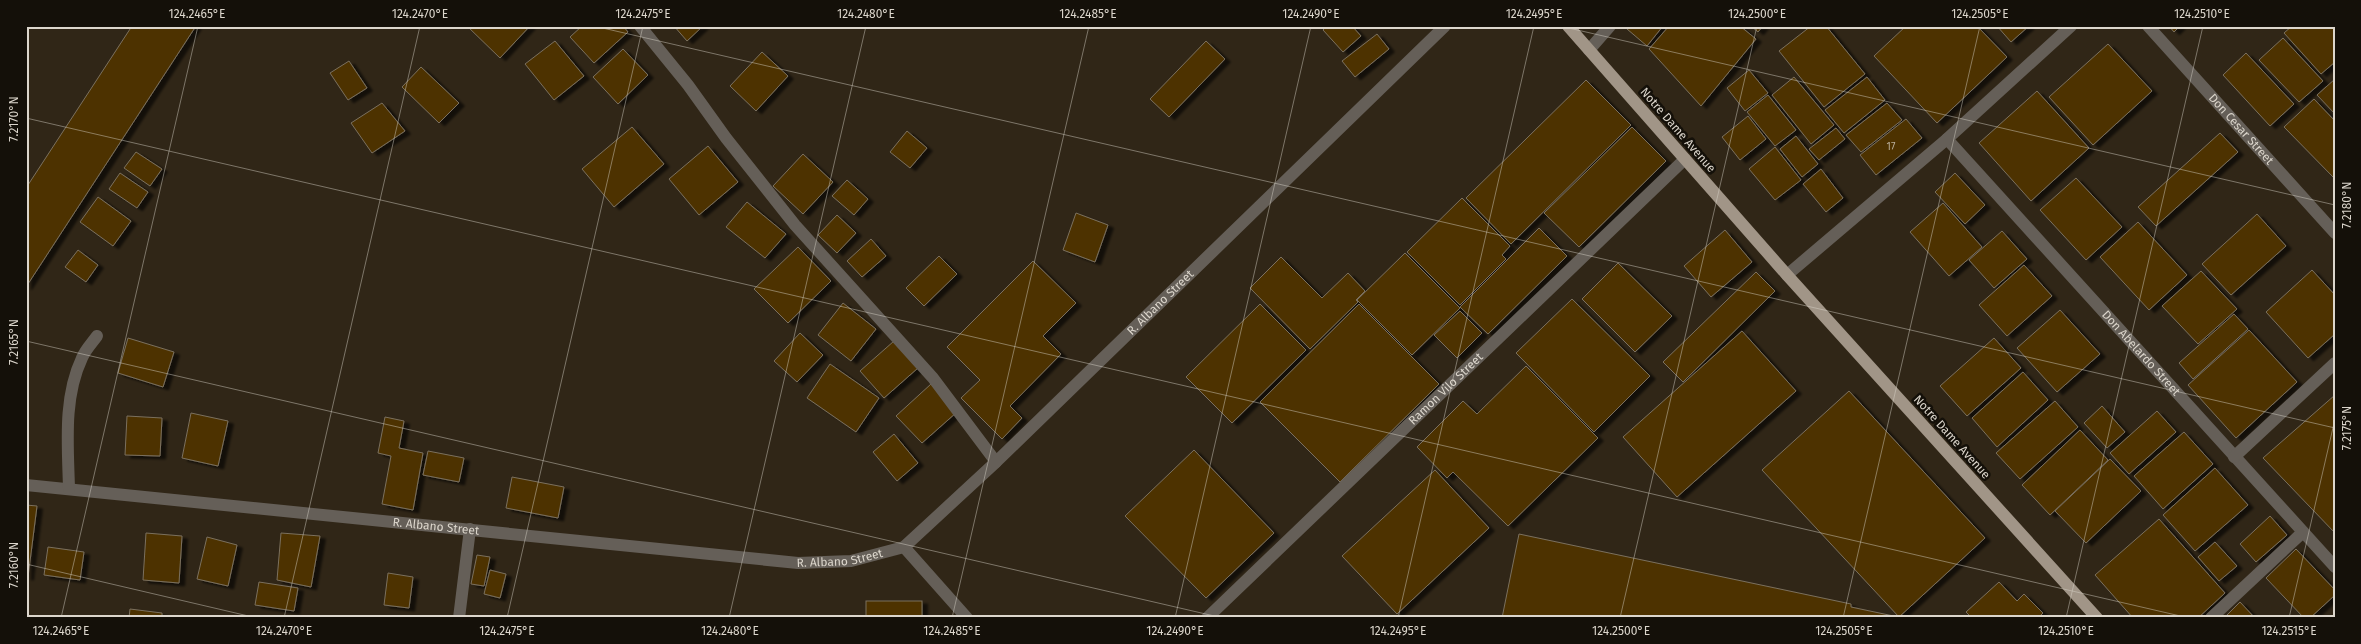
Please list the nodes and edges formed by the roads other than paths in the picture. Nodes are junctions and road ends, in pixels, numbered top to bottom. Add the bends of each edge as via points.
1 (640, 26) edge
2 (1445, 26) edge
3 (1568, 26) edge
4 (1610, 26) edge
5 (2071, 26) edge
6 (2148, 26) edge
7 (1589, 50) junction
8 (1947, 139) junction
9 (1685, 159) junction
10 (2335, 232) edge
11 (1787, 275) junction
12 (97, 336) dead end
13 (2335, 363) edge
14 (2234, 457) junction
15 (996, 462) junction
16 (26, 485) edge
17 (69, 489) junction
18 (470, 529) junction
19 (2303, 532) junction
20 (904, 547) junction
21 (2335, 568) edge
22 (458, 618) edge
23 (968, 618) edge
24 (1207, 618) edge
25 (2097, 618) edge
26 (2211, 618) edge

1 - 15 street via 795,225 933,378
2 - 15 street, R. Albano Street
3 - 7 main road, Notre Dame Avenue
4 - 7 street
5 - 8 street
6 - 10 street, Don Cesar Street
7 - 9 main road, Notre Dame Avenue
8 - 11 street
8 - 14 street, Don Abelardo Street
9 - 11 main road, Notre Dame Avenue
9 - 24 street, Ramon Vilo Street
11 - 25 main road, Notre Dame Avenue
12 - 17 street via 82,358 74,380 68,434
13 - 14 street
14 - 19 street, Don Abelardo Street
15 - 20 street, R. Albano Street
16 - 17 street, R. Albano Street
17 - 18 street, R. Albano Street
18 - 20 street, R. Albano Street via 798,563 851,561
18 - 22 street
19 - 21 street, Don Abelardo Street
19 - 26 street
20 - 23 street

